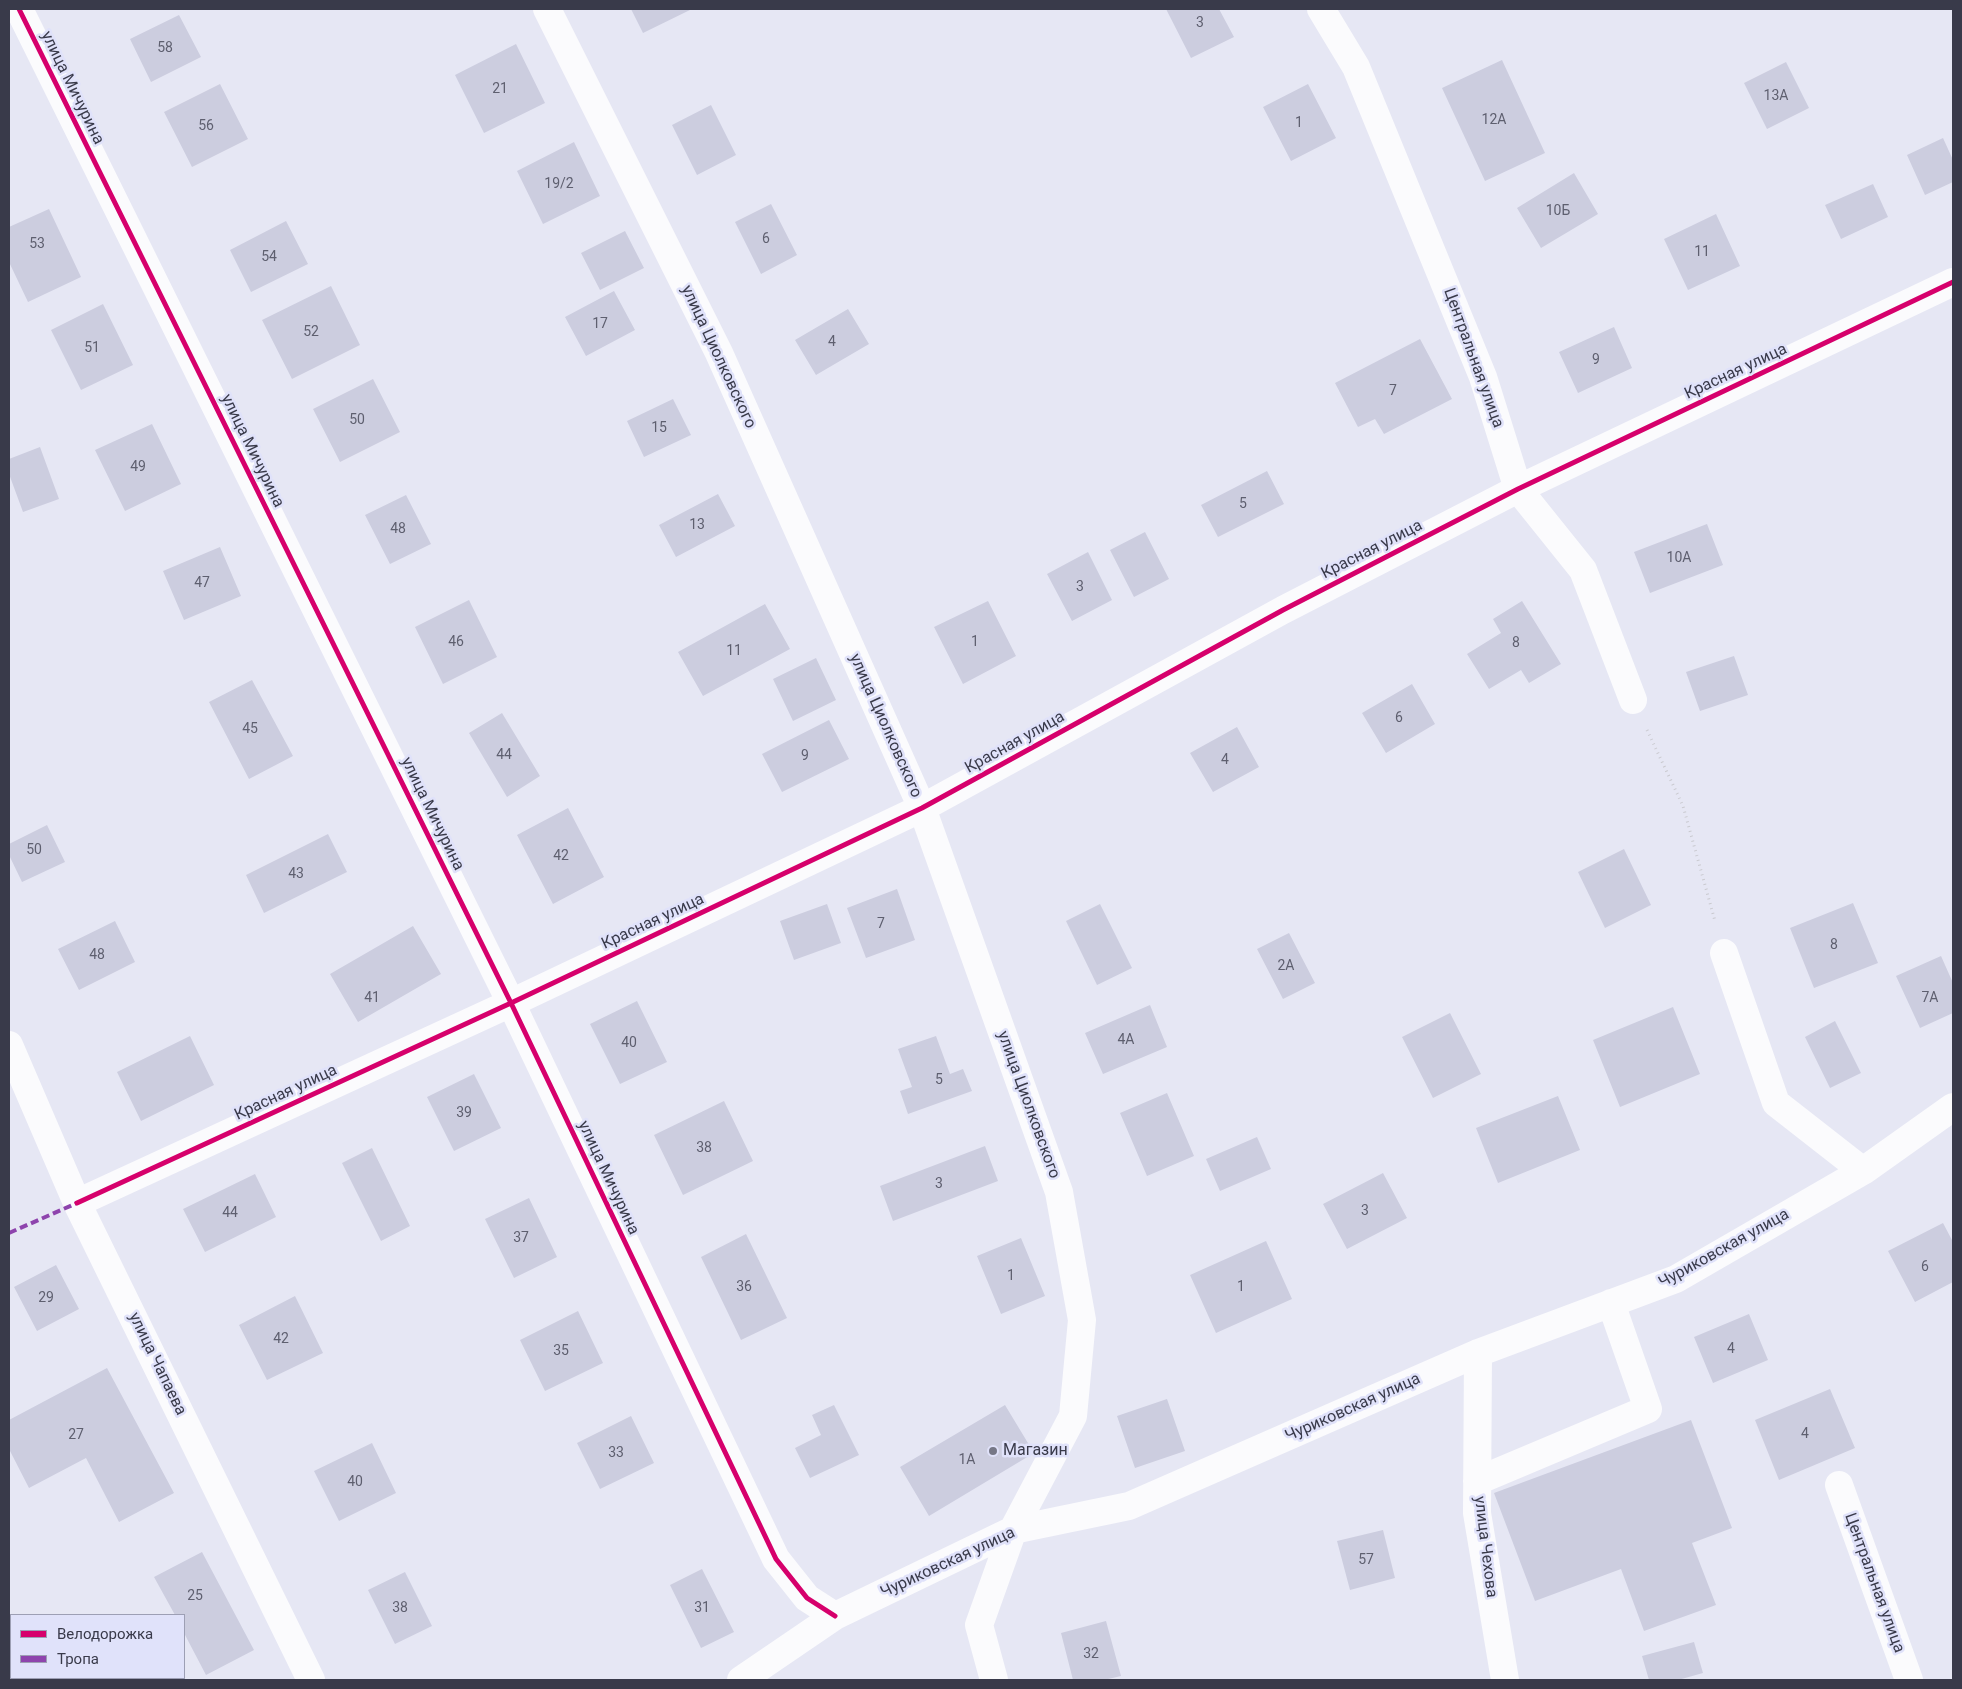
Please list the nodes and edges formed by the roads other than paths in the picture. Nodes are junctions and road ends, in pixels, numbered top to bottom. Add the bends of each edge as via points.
1 (19, 9) edge
2 (547, 9) edge
3 (1321, 9) edge
4 (1953, 282) edge
5 (1518, 489) junction
6 (1633, 700) road end
7 (922, 808) junction
8 (1724, 953) road end
9 (511, 1002) junction
10 (9, 1045) edge
11 (1953, 1107) edge
12 (1863, 1171) junction
13 (78, 1203) junction
14 (1611, 1303) junction
15 (1478, 1353) junction
16 (1477, 1481) junction
17 (1839, 1485) dead end
18 (1013, 1530) junction
19 (835, 1616) junction
20 (311, 1680) edge
21 (740, 1680) edge
22 (994, 1680) edge
23 (1505, 1680) edge
24 (1909, 1680) edge

1 - 9 street, улица Мичурина
2 - 7 street, улица Циолковского via 718,353
3 - 5 street, Центральная улица via 1356,67 1368,94 1483,377
4 - 5 street, Красная улица
5 - 6 street, Центральная улица via 1583,570
5 - 7 street, Красная улица via 1284,610
7 - 9 street, Красная улица
7 - 18 street, улица Циолковского via 1059,1192 1082,1320 1073,1416
8 - 12 street via 1776,1103
9 - 13 street, Красная улица
9 - 19 street, улица Мичурина via 776,1559 807,1598
10 - 13 street, улица Чапаева
11 - 12 street, Чуриковская улица
12 - 14 street, Чуриковская улица via 1676,1279
13 - 20 street, улица Чапаева
14 - 15 street, Чуриковская улица
14 - 16 street via 1648,1409
15 - 16 street, улица Чехова
15 - 18 street, Чуриковская улица via 1129,1506
16 - 23 street, улица Чехова via 1477,1513
17 - 24 street, Центральная улица
18 - 19 street, Чуриковская улица
18 - 22 street via 978,1625
19 - 21 street, Чуриковская улица

